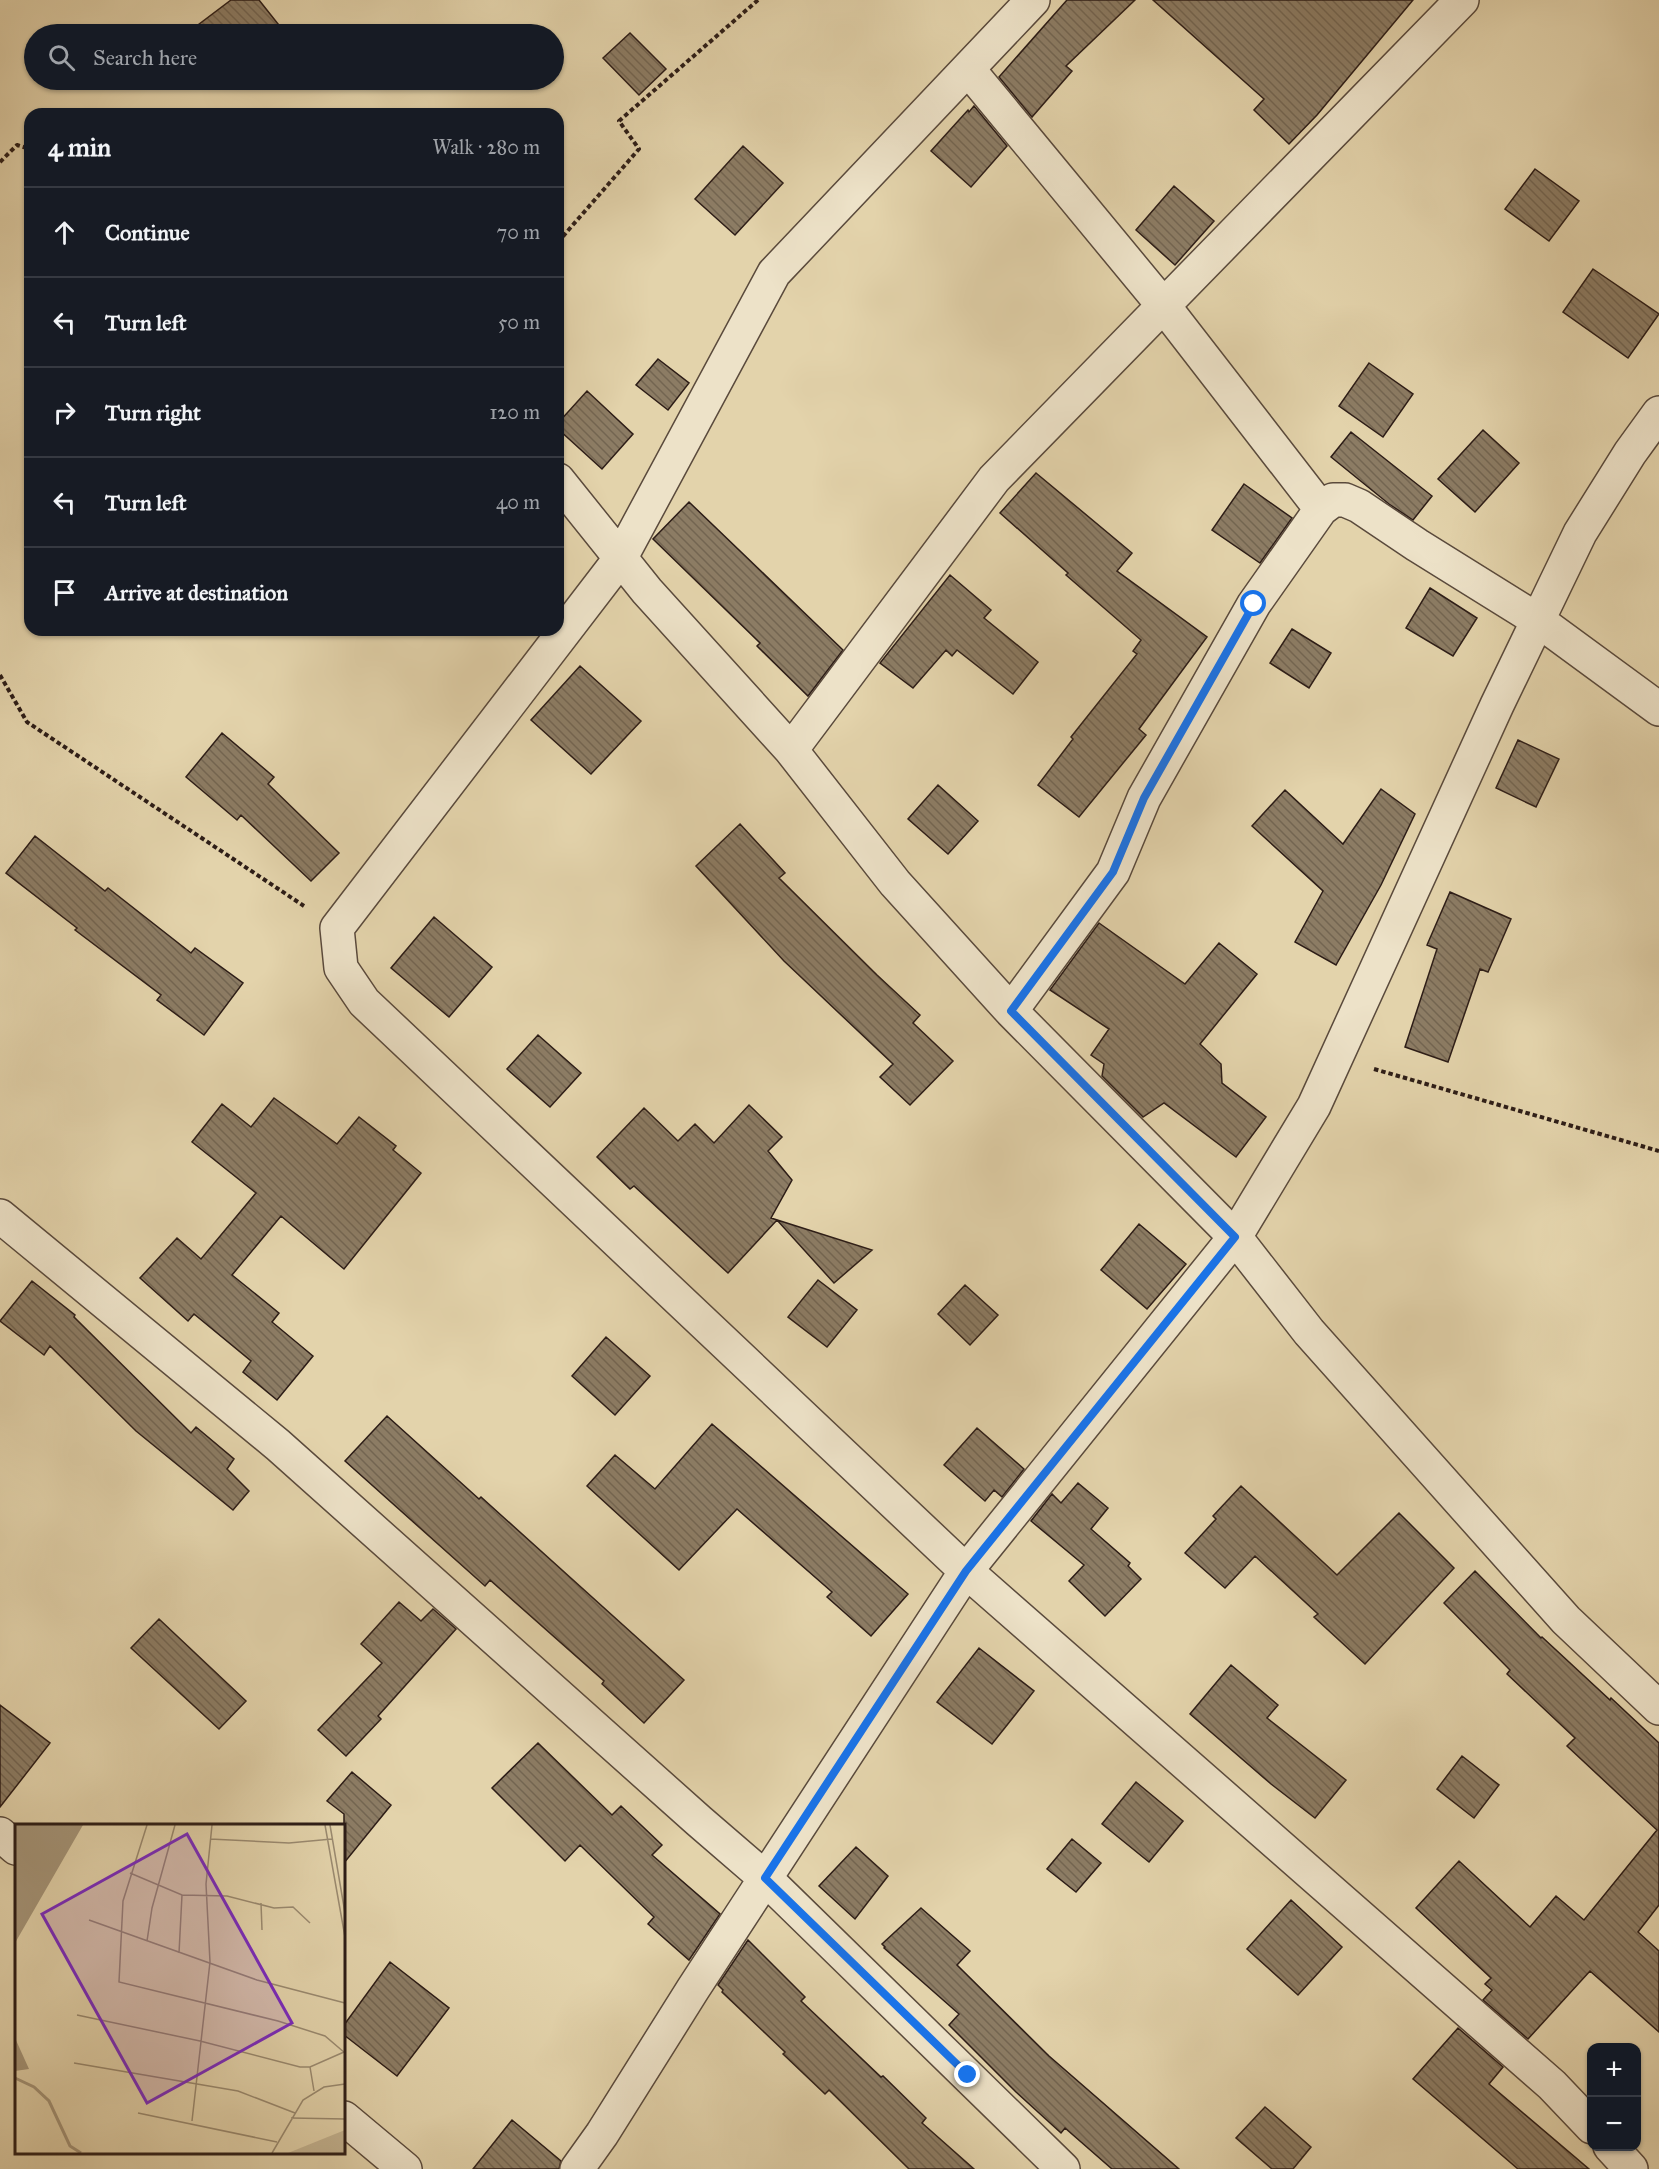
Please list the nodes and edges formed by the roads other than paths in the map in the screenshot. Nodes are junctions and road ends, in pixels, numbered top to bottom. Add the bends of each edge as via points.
1 (1033, 0) edge
2 (1462, 0) edge
3 (968, 69) junction
4 (1163, 306) junction
5 (1659, 413) edge
6 (564, 488) edge
7 (1321, 509) junction
8 (620, 558) junction
9 (1539, 621) junction
10 (564, 631) edge
11 (560, 636) edge
12 (1659, 709) edge
13 (791, 750) junction
14 (1011, 1011) junction
15 (0, 1216) edge
16 (1235, 1237) junction
17 (966, 1571) junction
18 (1659, 1708) edge
19 (0, 1834) edge
20 (15, 1847) edge
21 (765, 1878) junction
22 (345, 2119) edge
23 (1587, 2122) edge
24 (1615, 2151) edge
25 (405, 2169) edge
26 (577, 2169) edge
27 (1064, 2169) edge
28 (1631, 2169) edge

1 - 3 street
2 - 4 street
3 - 4 street
3 - 8 street via 774,273
4 - 7 street
4 - 13 street via 994,479
5 - 9 street via 1580,533
6 - 8 street
7 - 9 street via 1333,500 1359,506
7 - 14 street via 1254,604 1144,798 1113,872
8 - 10 street
8 - 13 street
9 - 12 street
9 - 16 street via 1314,1106
11 - 17 street via 337,928 341,968 364,1002
13 - 14 street via 895,884
14 - 16 street
15 - 21 street via 278,1445
16 - 17 street
16 - 18 street via 1309,1332 1566,1620
17 - 21 street
17 - 23 street via 1552,2085
19 - 20 street
21 - 26 street
21 - 27 street
22 - 25 street
24 - 28 street

